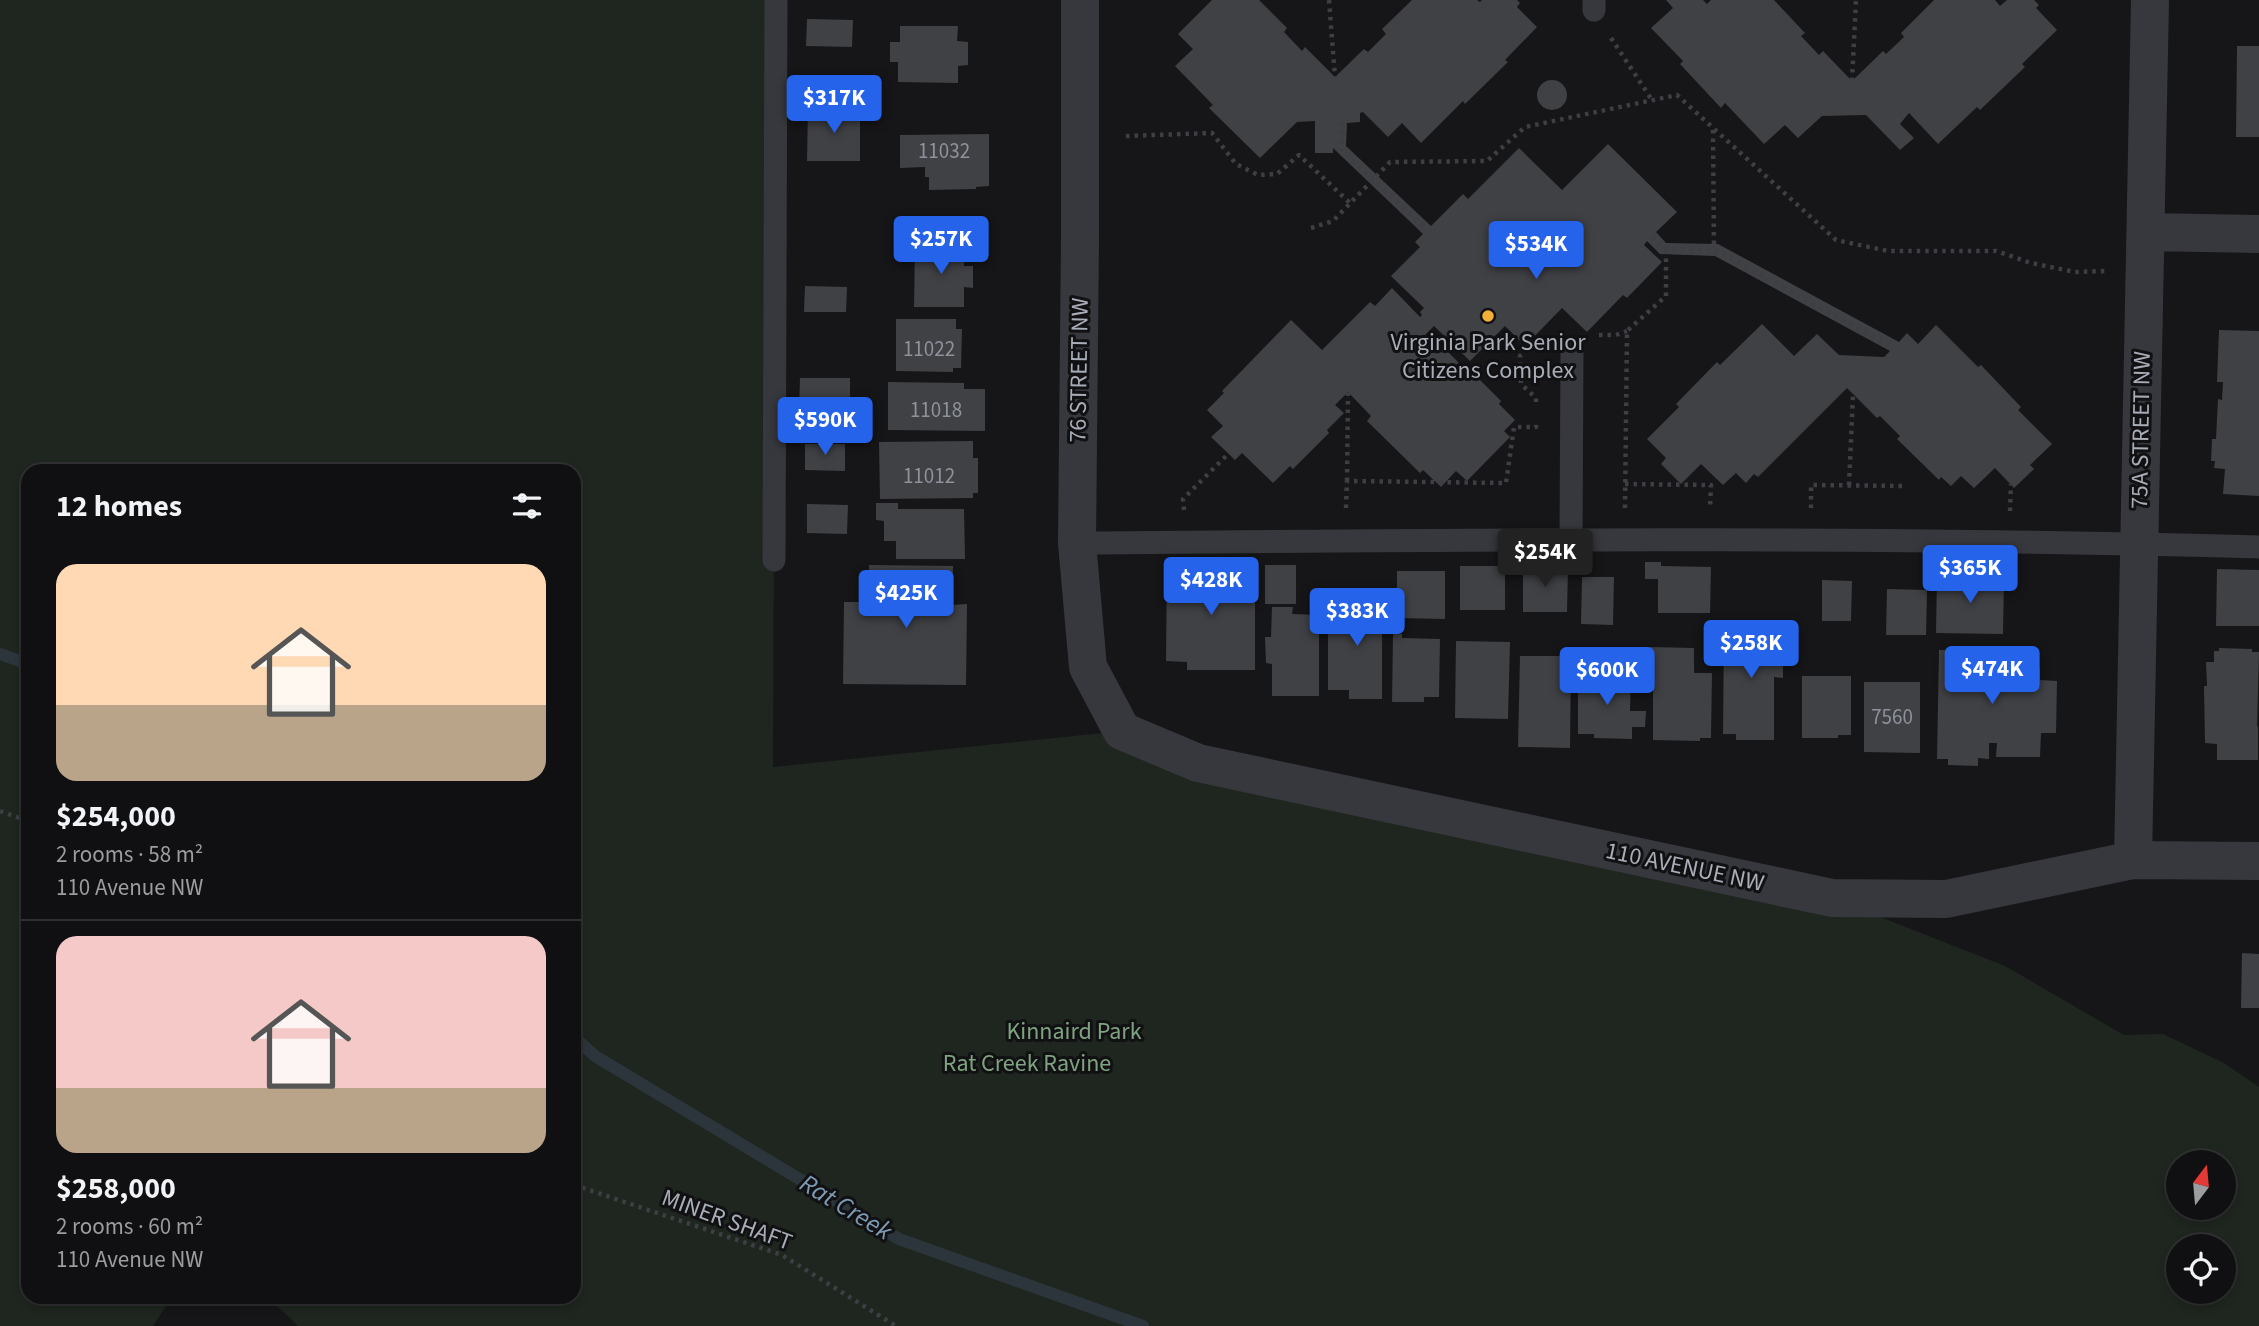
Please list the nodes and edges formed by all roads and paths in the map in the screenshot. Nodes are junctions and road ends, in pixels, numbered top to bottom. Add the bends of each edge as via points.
1 (776, 0) edge
2 (1080, 0) edge
3 (1329, 0) edge
4 (1856, 0) edge
5 (2150, 0) edge
6 (1594, 5) edge
7 (1335, 78) dead end
8 (1852, 81) dead end
9 (1651, 100) junction
10 (1342, 123) dead end
11 (1713, 130) junction
12 (1126, 136) dead end
13 (1373, 180) junction
14 (1350, 203) junction
15 (1311, 228) dead end
16 (1427, 230) dead end
17 (2146, 232) junction
18 (2259, 234) edge
19 (1652, 237) dead end
20 (1714, 249) junction
21 (1666, 252) junction
22 (2145, 271) junction
23 (1627, 331) junction
24 (1545, 334) dead end
25 (1592, 335) dead end
26 (1894, 348) dead end
27 (1572, 349) dead end
28 (1348, 392) dead end
29 (1853, 395) dead end
30 (1536, 408) dead end
31 (1536, 418) dead end
32 (1228, 454) dead end
33 (1347, 481) junction
34 (1625, 484) junction
35 (1849, 485) junction
36 (1903, 486) dead end
37 (1571, 540) junction
38 (1624, 540) junction
39 (1346, 541) junction
40 (1710, 541) junction
41 (1812, 541) junction
42 (1077, 542) junction
43 (1186, 542) junction
44 (2138, 544) junction
45 (2259, 547) edge
46 (774, 560) dead end
47 (1122, 730) joint
48 (0, 811) edge
49 (21, 818) edge
50 (2133, 860) junction
51 (2259, 861) edge
52 (581, 1187) edge
53 (896, 1326) edge

1 - 46 lane
2 - 42 street, 76 STREET NW
3 - 7 path
4 - 8 path
5 - 17 street, 75A STREET NW
6 - 9 path
9 - 11 path via 1677,95
9 - 13 path via 1525,127 1487,162 1390,162
10 - 13 path via 1341,150
11 - 20 path
11 - 22 path via 1836,240 1888,251 1996,251 2075,272
12 - 14 path via 1212,133 1236,164 1258,175 1277,174 1299,155
13 - 14 path
13 - 16 path
14 - 15 path via 1333,221
17 - 18 street
17 - 22 street, 75A STREET NW
19 - 21 path
20 - 21 path
20 - 26 path
21 - 23 path via 1666,296
22 - 44 street, 75A STREET NW
23 - 25 path
23 - 34 path
24 - 30 path via 1520,356 1521,384 1536,398
27 - 37 lane
28 - 33 path
29 - 35 path
31 - 33 path via 1536,427 1514,427 1506,482
32 - 43 path via 1183,499
33 - 39 path
34 - 38 path
34 - 40 path via 1711,485
35 - 36 path
35 - 41 path via 1811,485
37 - 38 lane
37 - 39 lane
38 - 40 lane
39 - 43 lane
40 - 41 lane
41 - 44 lane
42 - 43 lane
42 - 47 street, 76 STREET NW via 1088,667
44 - 45 lane
44 - 50 street, 75A STREET NW
47 - 50 street, 110 AVENUE NW via 1198,763 1832,898 1946,899
48 - 49 path
50 - 51 street, 110 AVENUE NW
52 - 53 path, MINER SHAFT via 782,1255

